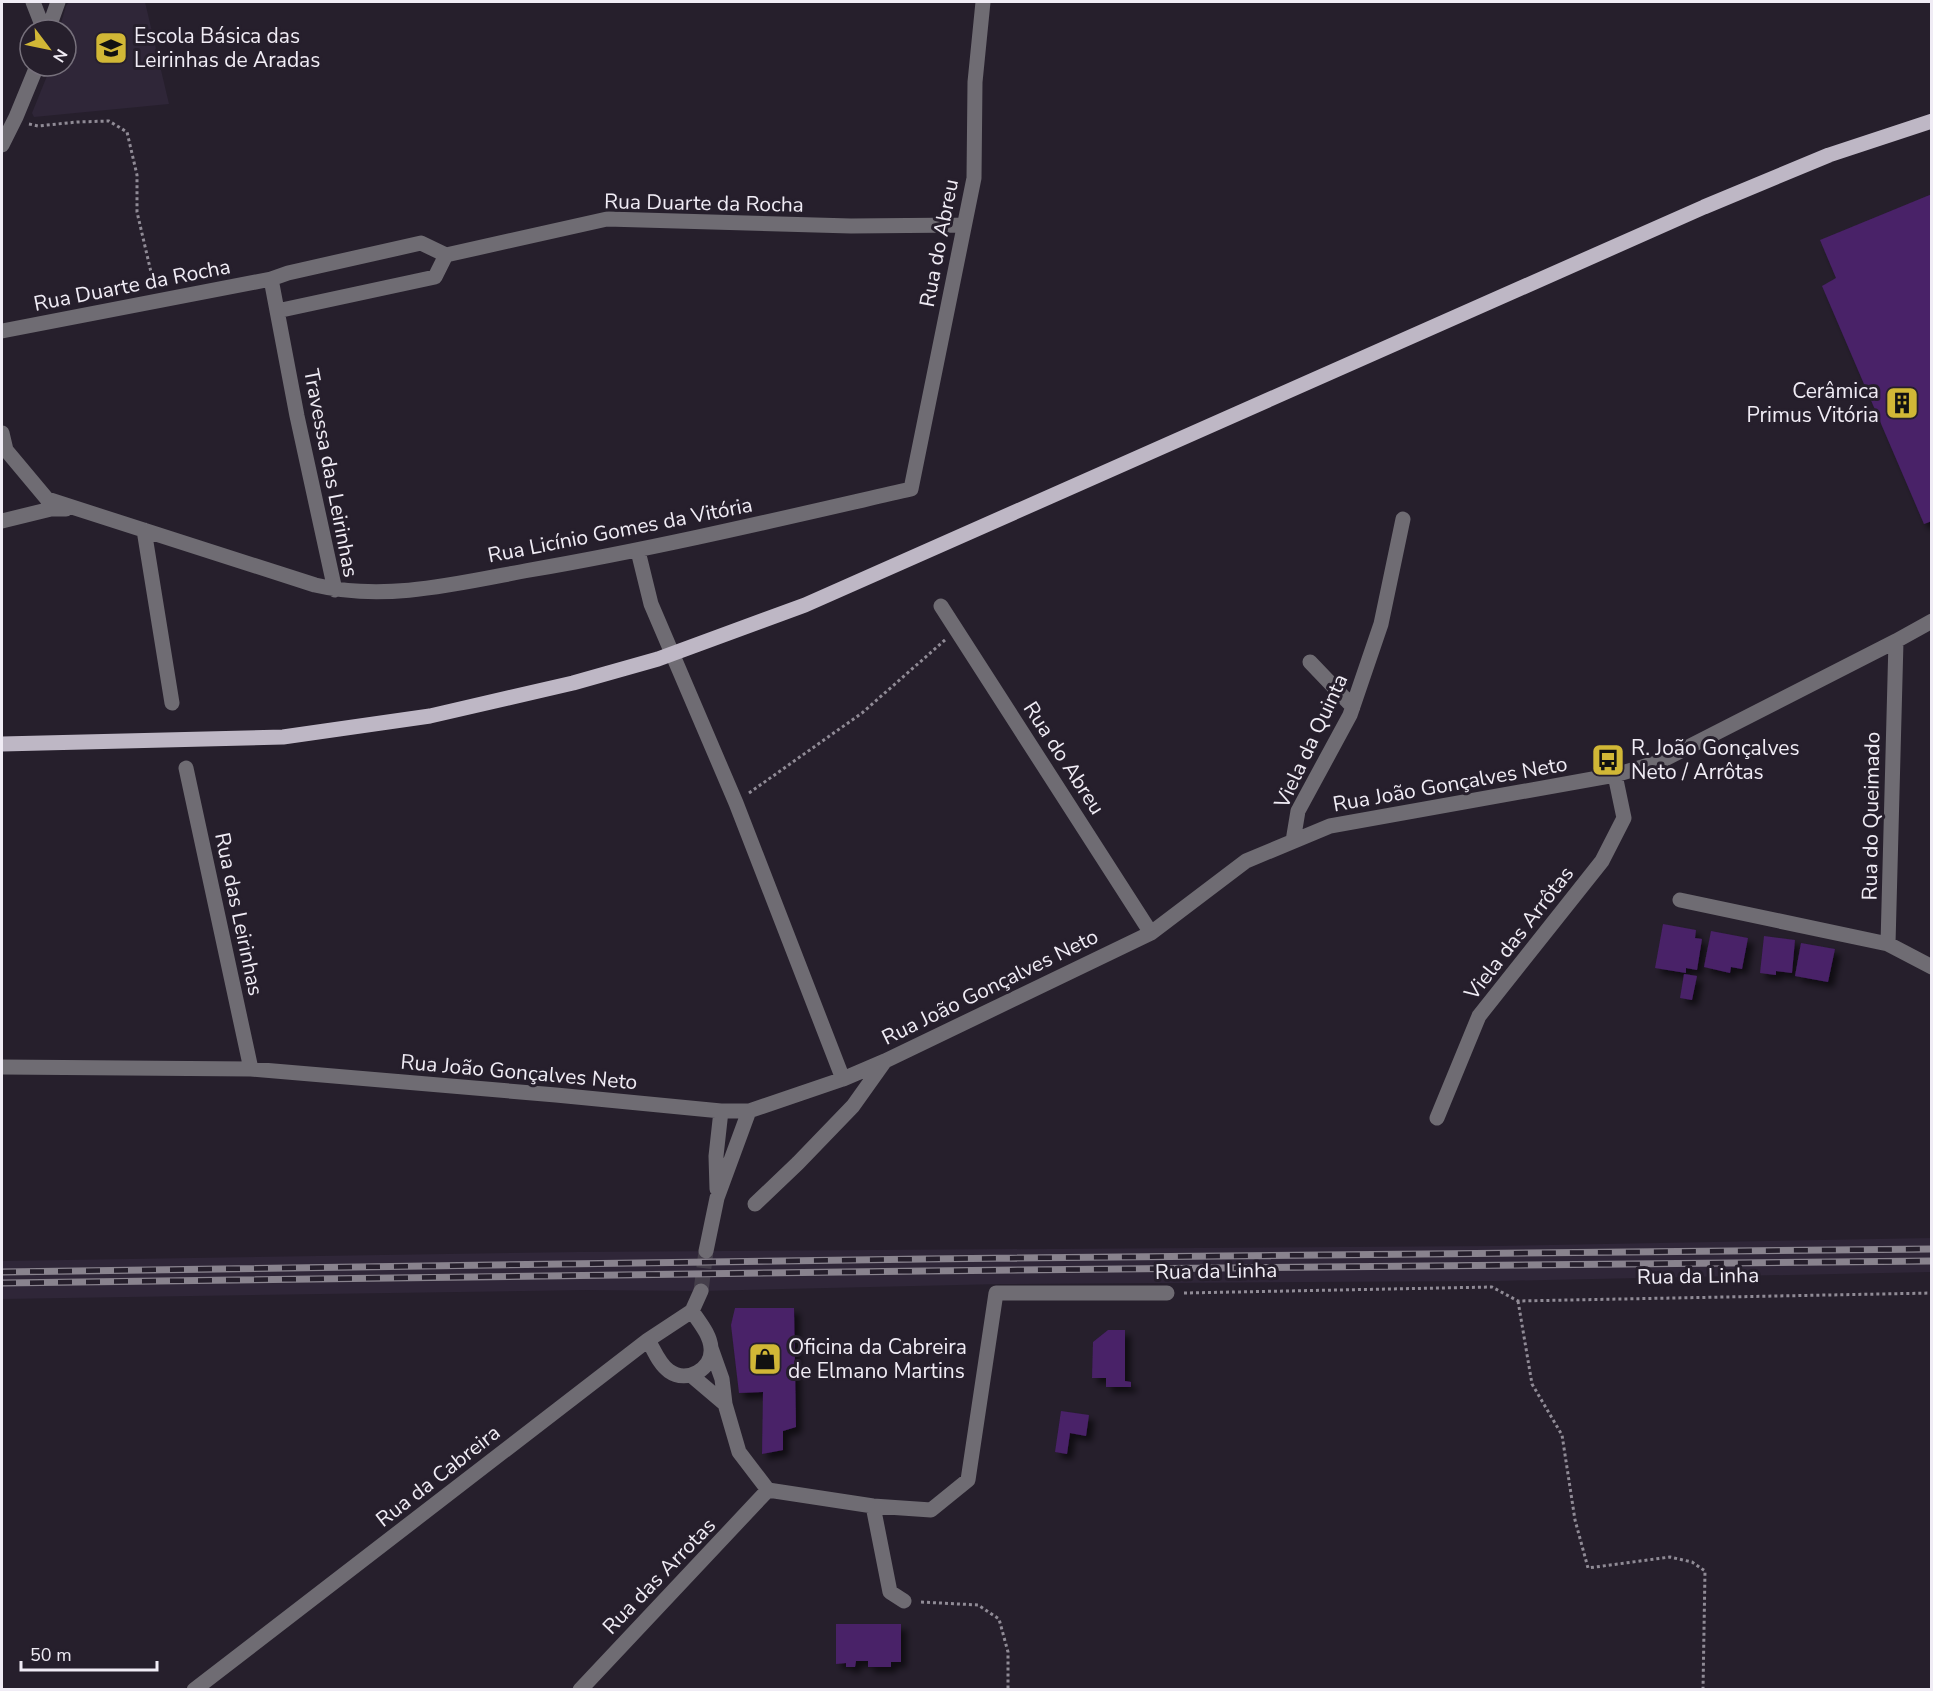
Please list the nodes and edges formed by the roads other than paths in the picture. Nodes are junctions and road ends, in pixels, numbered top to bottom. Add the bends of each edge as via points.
1 (33, 2) edge
2 (58, 2) edge
3 (982, 2) edge
4 (39, 18) edge
5 (52, 18) edge
6 (32, 78) edge
7 (1932, 121) edge
8 (2, 145) edge
9 (964, 225) junction
10 (446, 255) junction
11 (271, 279) junction
12 (277, 311) junction
13 (2, 331) edge
14 (2, 433) edge
15 (911, 489) joint
16 (76, 508) junction
17 (1403, 519) dead end
18 (2, 522) edge
19 (144, 530) junction
20 (638, 551) junction
21 (335, 590) junction
22 (941, 606) dead end
23 (1932, 621) edge
24 (1896, 641) junction
25 (1310, 662) dead end
26 (172, 703) dead end
27 (1353, 707) junction
28 (2, 744) edge
29 (186, 768) dead end
30 (1615, 775) junction
31 (1293, 841) junction
32 (1680, 900) dead end
33 (1151, 933) junction
34 (1888, 944) junction
35 (1932, 967) edge
36 (885, 1061) junction
37 (2, 1066) edge
38 (251, 1069) junction
39 (843, 1079) junction
40 (749, 1111) junction
41 (721, 1112) junction
42 (1437, 1118) dead end
43 (717, 1198) junction
44 (755, 1204) dead end
45 (706, 1251) tunnel mouth
46 (701, 1291) tunnel mouth
47 (1167, 1293) road end
48 (692, 1311) junction
49 (648, 1340) junction
50 (711, 1348) junction
51 (692, 1376) junction
52 (725, 1404) junction
53 (768, 1491) junction
54 (873, 1506) junction
55 (904, 1601) road end
56 (194, 1689) edge
57 (579, 1689) edge

1 - 4 street
2 - 5 street
3 - 9 street, Rua do Abreu via 975,82 974,178
6 - 8 street
7 - 28 main road via 1828,155 1704,207 805,605 658,659 430,716 283,737
9 - 10 street, Rua Duarte da Rocha via 607,219
9 - 15 street, Rua do Abreu
10 - 11 street, Rua Duarte da Rocha via 421,243
10 - 12 street via 435,277
11 - 12 street, Travessa das Leirinhas
11 - 13 street, Rua Duarte da Rocha
12 - 21 street, Travessa das Leirinhas
14 - 16 street via 6,450 46,499
15 - 20 street, Rua Licínio Gomes da Vitória
16 - 18 street via 51,509
16 - 19 street
17 - 27 street, Viela da Quinta via 1381,624
19 - 21 street, Travessa das Leirinhas
19 - 26 street
20 - 21 street, Rua Licínio Gomes da Vitória via 415,591
20 - 39 street via 651,604 736,803
22 - 33 street, Rua do Abreu
23 - 24 street, Rua João Gonçalves Neto
24 - 30 street, Rua João Gonçalves Neto via 1659,762
24 - 34 street, Rua do Queimado
25 - 27 street
27 - 31 street, Viela da Quinta via 1298,811
29 - 38 street, Rua das Leirinhas
30 - 31 street, Rua João Gonçalves Neto via 1330,826
30 - 42 street, Viela das Arrôtas via 1624,818 1602,861 1479,1016
31 - 33 street, Rua João Gonçalves Neto via 1246,861
32 - 34 street
33 - 36 street, Rua João Gonçalves Neto
34 - 35 street
36 - 39 street, Rua João Gonçalves Neto
36 - 44 street via 853,1106
37 - 38 street, Rua João Gonçalves Neto
38 - 41 street, Rua João Gonçalves Neto
39 - 40 street, Rua João Gonçalves Neto
40 - 41 street, Rua João Gonçalves Neto
40 - 43 street
41 - 43 street
43 - 45 street
46 - 48 street
47 - 54 street, Rua da Linha via 996,1293 968,1480 931,1510
48 - 49 street, Rua da Cabreira
48 - 50 street
49 - 51 street via 669,1371
49 - 56 street, Rua da Cabreira
50 - 51 street via 710,1360
50 - 52 street via 722,1379
51 - 52 street
52 - 53 street via 739,1452
53 - 54 street, Rua da Linha
53 - 57 street, Rua das Arrotas
54 - 55 street via 890,1592

